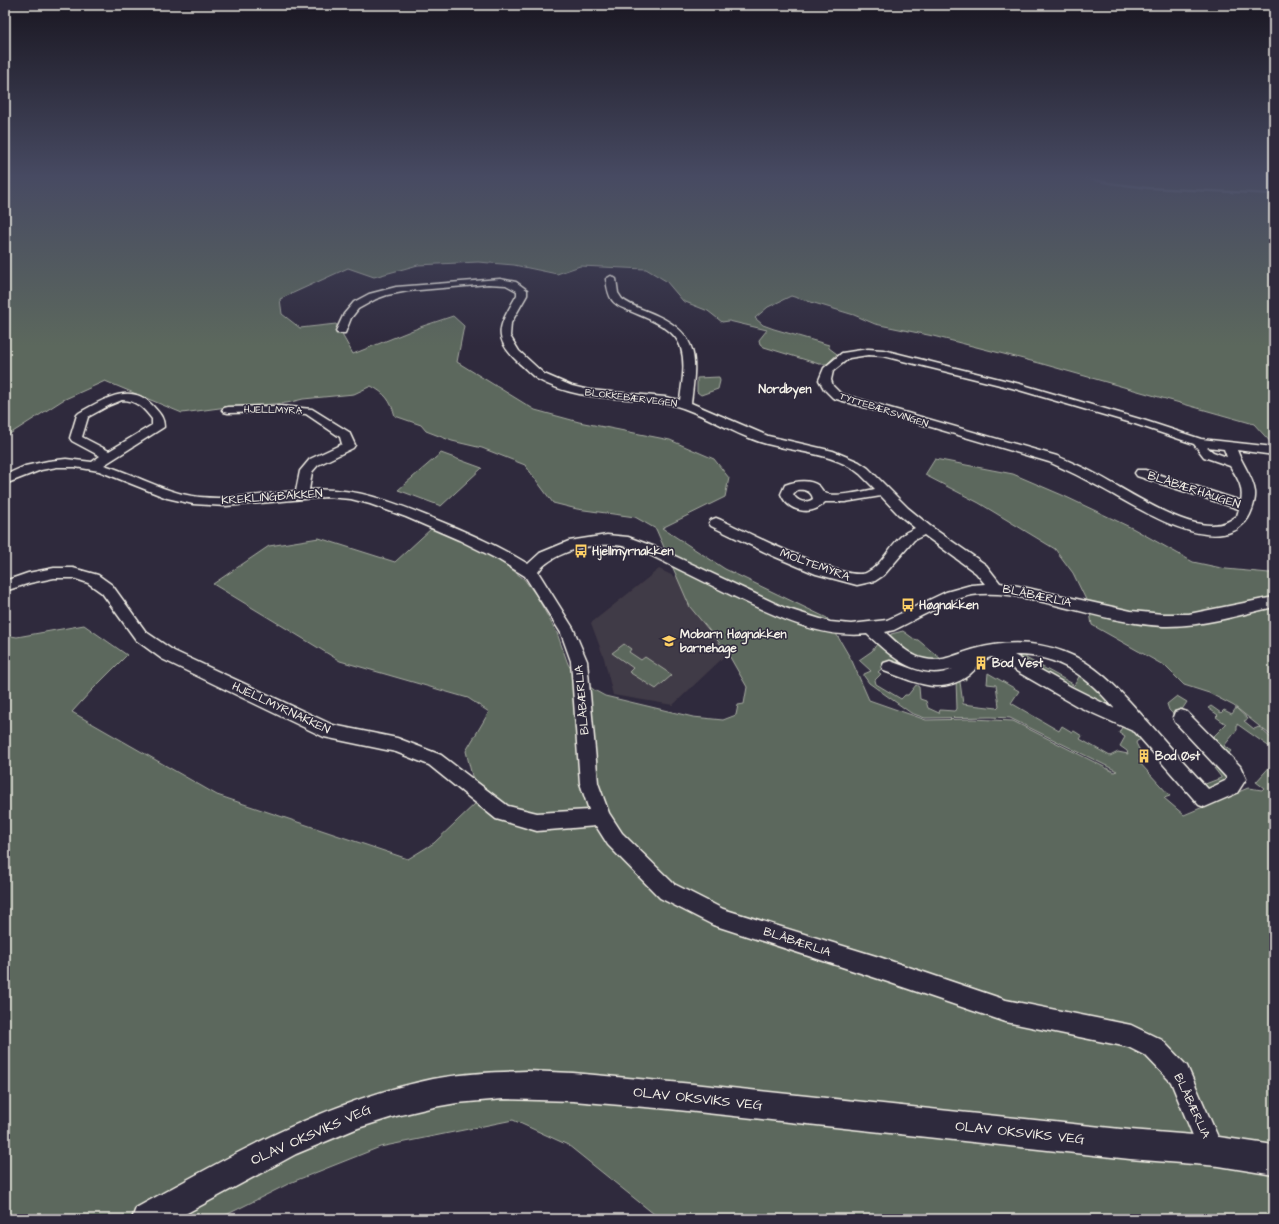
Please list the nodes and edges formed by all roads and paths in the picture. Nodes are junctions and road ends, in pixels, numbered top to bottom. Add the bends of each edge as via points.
1 (611, 279) dead end
2 (341, 331) dead end
3 (685, 405) junction
4 (228, 410) dead end
5 (1199, 442) junction
6 (1229, 446) junction
7 (1274, 451) edge
8 (109, 456) junction
9 (1236, 463) junction
10 (94, 466) junction
11 (1141, 472) dead end
12 (5, 480) edge
13 (883, 492) junction
14 (302, 494) junction
15 (820, 497) dead end
16 (1246, 507) junction
17 (716, 523) dead end
18 (925, 529) junction
19 (530, 572) junction
20 (5, 586) edge
21 (996, 588) junction
22 (1274, 602) edge
23 (871, 629) junction
24 (994, 652) junction
25 (978, 654) junction
26 (890, 667) dead end
27 (1181, 717) dead end
28 (1139, 726) junction
29 (601, 817) junction
30 (1212, 1151) junction
31 (1274, 1160) edge
32 (148, 1219) edge

1 - 3 street via 614,295 620,303 670,327 686,346 688,360
2 - 3 street, BLOKKEBÆRVEGEN via 348,314 355,306 380,294 474,283 510,283 519,287 522,295 506,323 505,336 515,353 540,376 552,383 589,393 664,400
3 - 13 street, BLOKKEBÆRVEGEN via 764,439 840,458 864,471
4 - 14 street, HJELLMYRA via 300,410 316,415 346,435 349,445 314,462 306,471
5 - 6 street, TYTTEBÆRSVINGEN
5 - 9 street, TYTTEBÆRSVINGEN via 1204,452
5 - 16 street, TYTTEBÆRSVINGEN via 1016,386 883,353 846,355 828,370 825,380 837,396 850,401 1053,459 1083,472 1168,519 1192,527 1211,530 1229,528 1243,518
6 - 7 street
6 - 9 street, TYTTEBÆRSVINGEN
8 - 8 street via 76,438 83,415 119,397 130,397 144,403 158,418 158,427
8 - 10 street
9 - 16 street, TYTTEBÆRSVINGEN via 1247,483 1249,494
10 - 12 street, KREKLINGBAKKEN via 57,464 32,469
10 - 14 street, KREKLINGBAKKEN via 172,495 193,500 234,501
11 - 16 street, BLÅBÆRHAUGEN
13 - 15 street via 852,499
13 - 18 street, BLOKKEBÆRVEGEN
14 - 19 street, KREKLINGBAKKEN via 356,496 378,502 471,539 503,554
17 - 18 street, MOLTEMYRA via 776,552 821,570 857,580 879,572 909,537
18 - 21 street, BLOKKEBÆRVEGEN via 973,562
19 - 23 street, BLÅBÆRLIA via 545,556 569,546 608,540 628,542 653,551 780,612 830,628
19 - 29 street, BLÅBÆRLIA via 568,632 579,661 589,783
20 - 29 street, HJELLMYRNAKKEN via 54,573 73,573 93,579 107,589 141,636 168,655 330,732 397,745 435,760 503,813 537,822
21 - 22 street, BLÅBÆRLIA via 1131,617 1163,620 1189,620
21 - 23 street, BLÅBÆRLIA via 963,592 889,626
23 - 25 street via 900,654 920,664 947,664
24 - 25 street
24 - 28 street via 1065,692
24 - 28 street via 1016,648 1035,649 1062,656 1094,676 1120,700
25 - 26 street via 966,669 946,679 920,678
27 - 28 street via 1234,772 1237,779 1231,787 1205,799
29 - 30 street, BLÅBÆRLIA via 615,839 667,891 720,918 879,968 1006,1012 1131,1036 1154,1048 1179,1074
30 - 31 street, OLAV OKSVIKS VEG
30 - 32 street, OLAV OKSVIKS VEG via 1121,1144 636,1092 563,1086 476,1087 435,1092 388,1103 346,1117 244,1164

